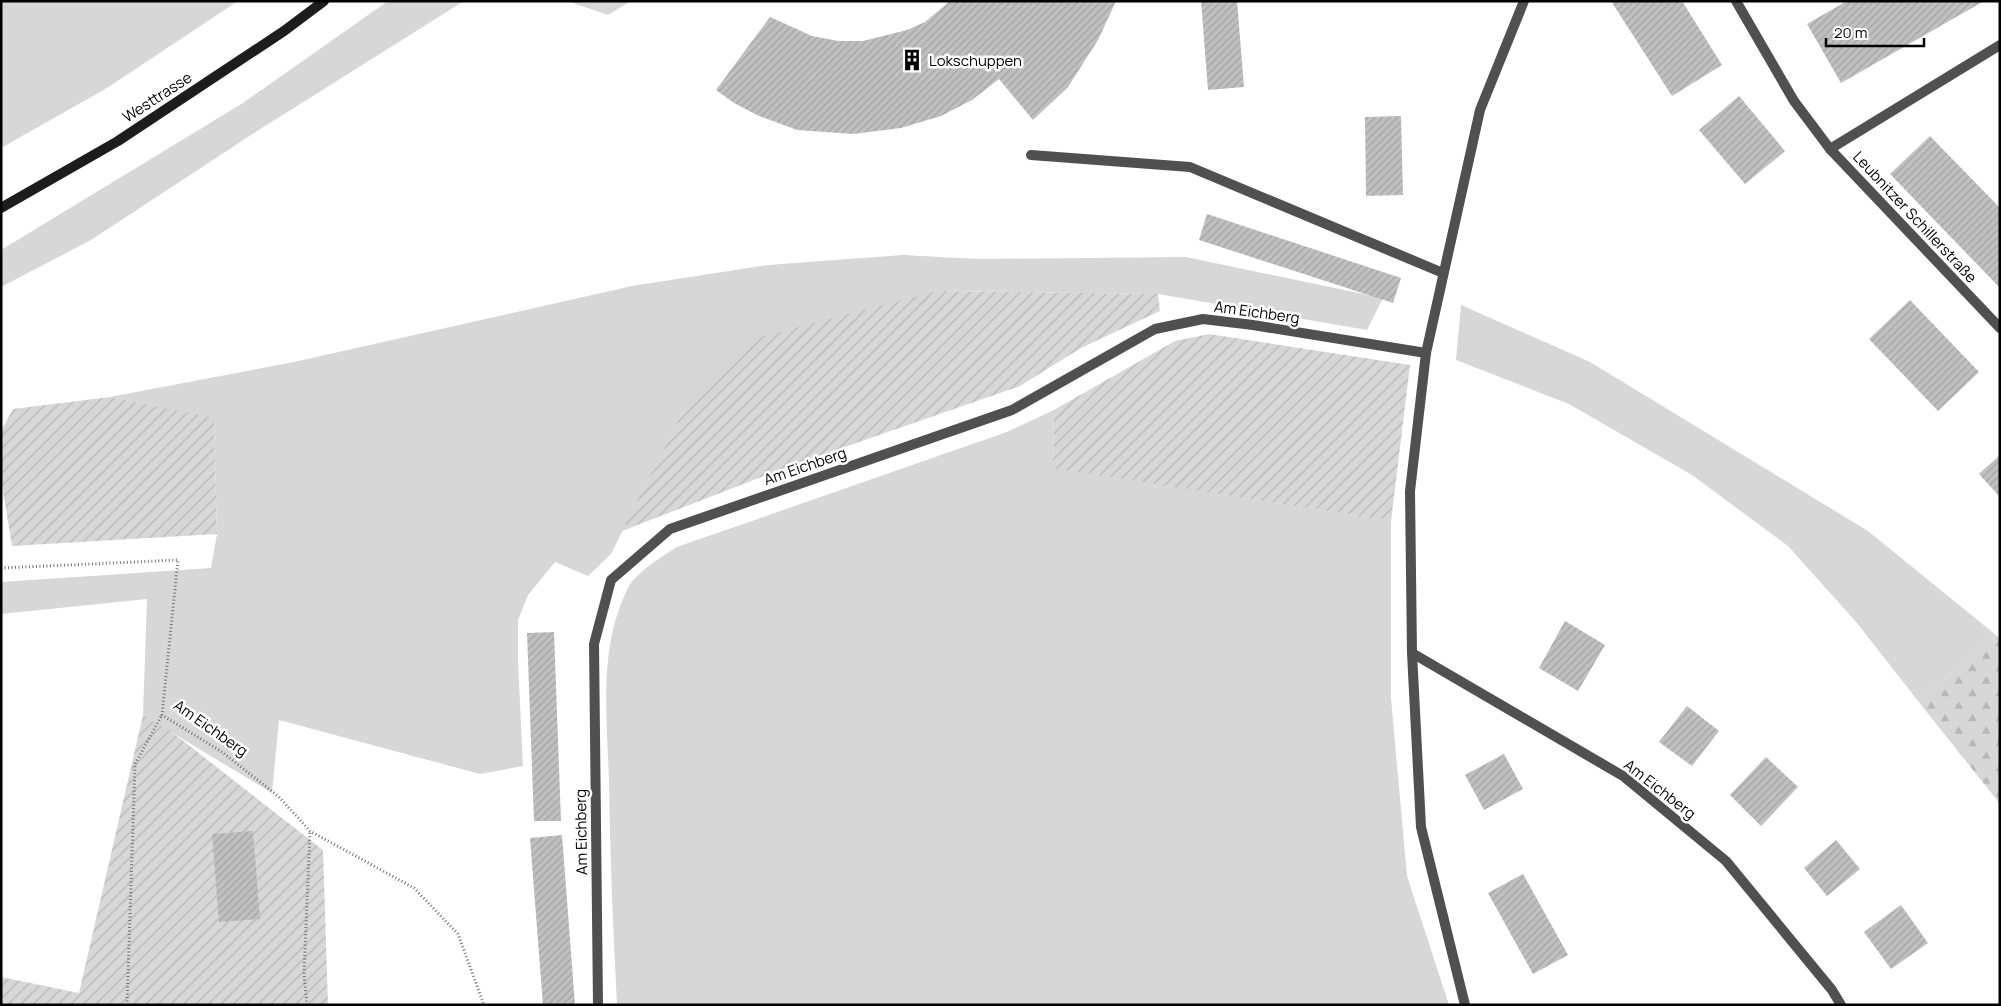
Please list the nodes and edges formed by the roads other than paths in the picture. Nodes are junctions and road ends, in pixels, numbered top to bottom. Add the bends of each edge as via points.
1 (324, 1) edge
2 (1524, 1) edge
3 (1736, 1) edge
4 (2000, 45) edge
5 (1830, 148) junction
6 (1031, 155) dead end
7 (1, 208) edge
8 (1444, 273) junction
9 (2000, 328) edge
10 (1426, 353) junction
11 (1412, 653) junction
12 (598, 1005) edge
13 (1465, 1005) edge
14 (1841, 1005) edge

1 - 7 main road, Westtrasse via 118,141
2 - 8 street via 1480,110
3 - 5 street, Leubnitzer Schillerstraße via 1794,101
4 - 5 street, Leubnitzer Schillerstraße
5 - 9 street, Leubnitzer Schillerstraße
6 - 8 street via 1190,167
8 - 10 street
10 - 11 street via 1410,491
10 - 12 street, Am Eichberg via 1202,319 1156,329 1012,410 670,529 611,580 594,644
11 - 13 street via 1421,827
11 - 14 street, Am Eichberg via 1623,776 1726,861

